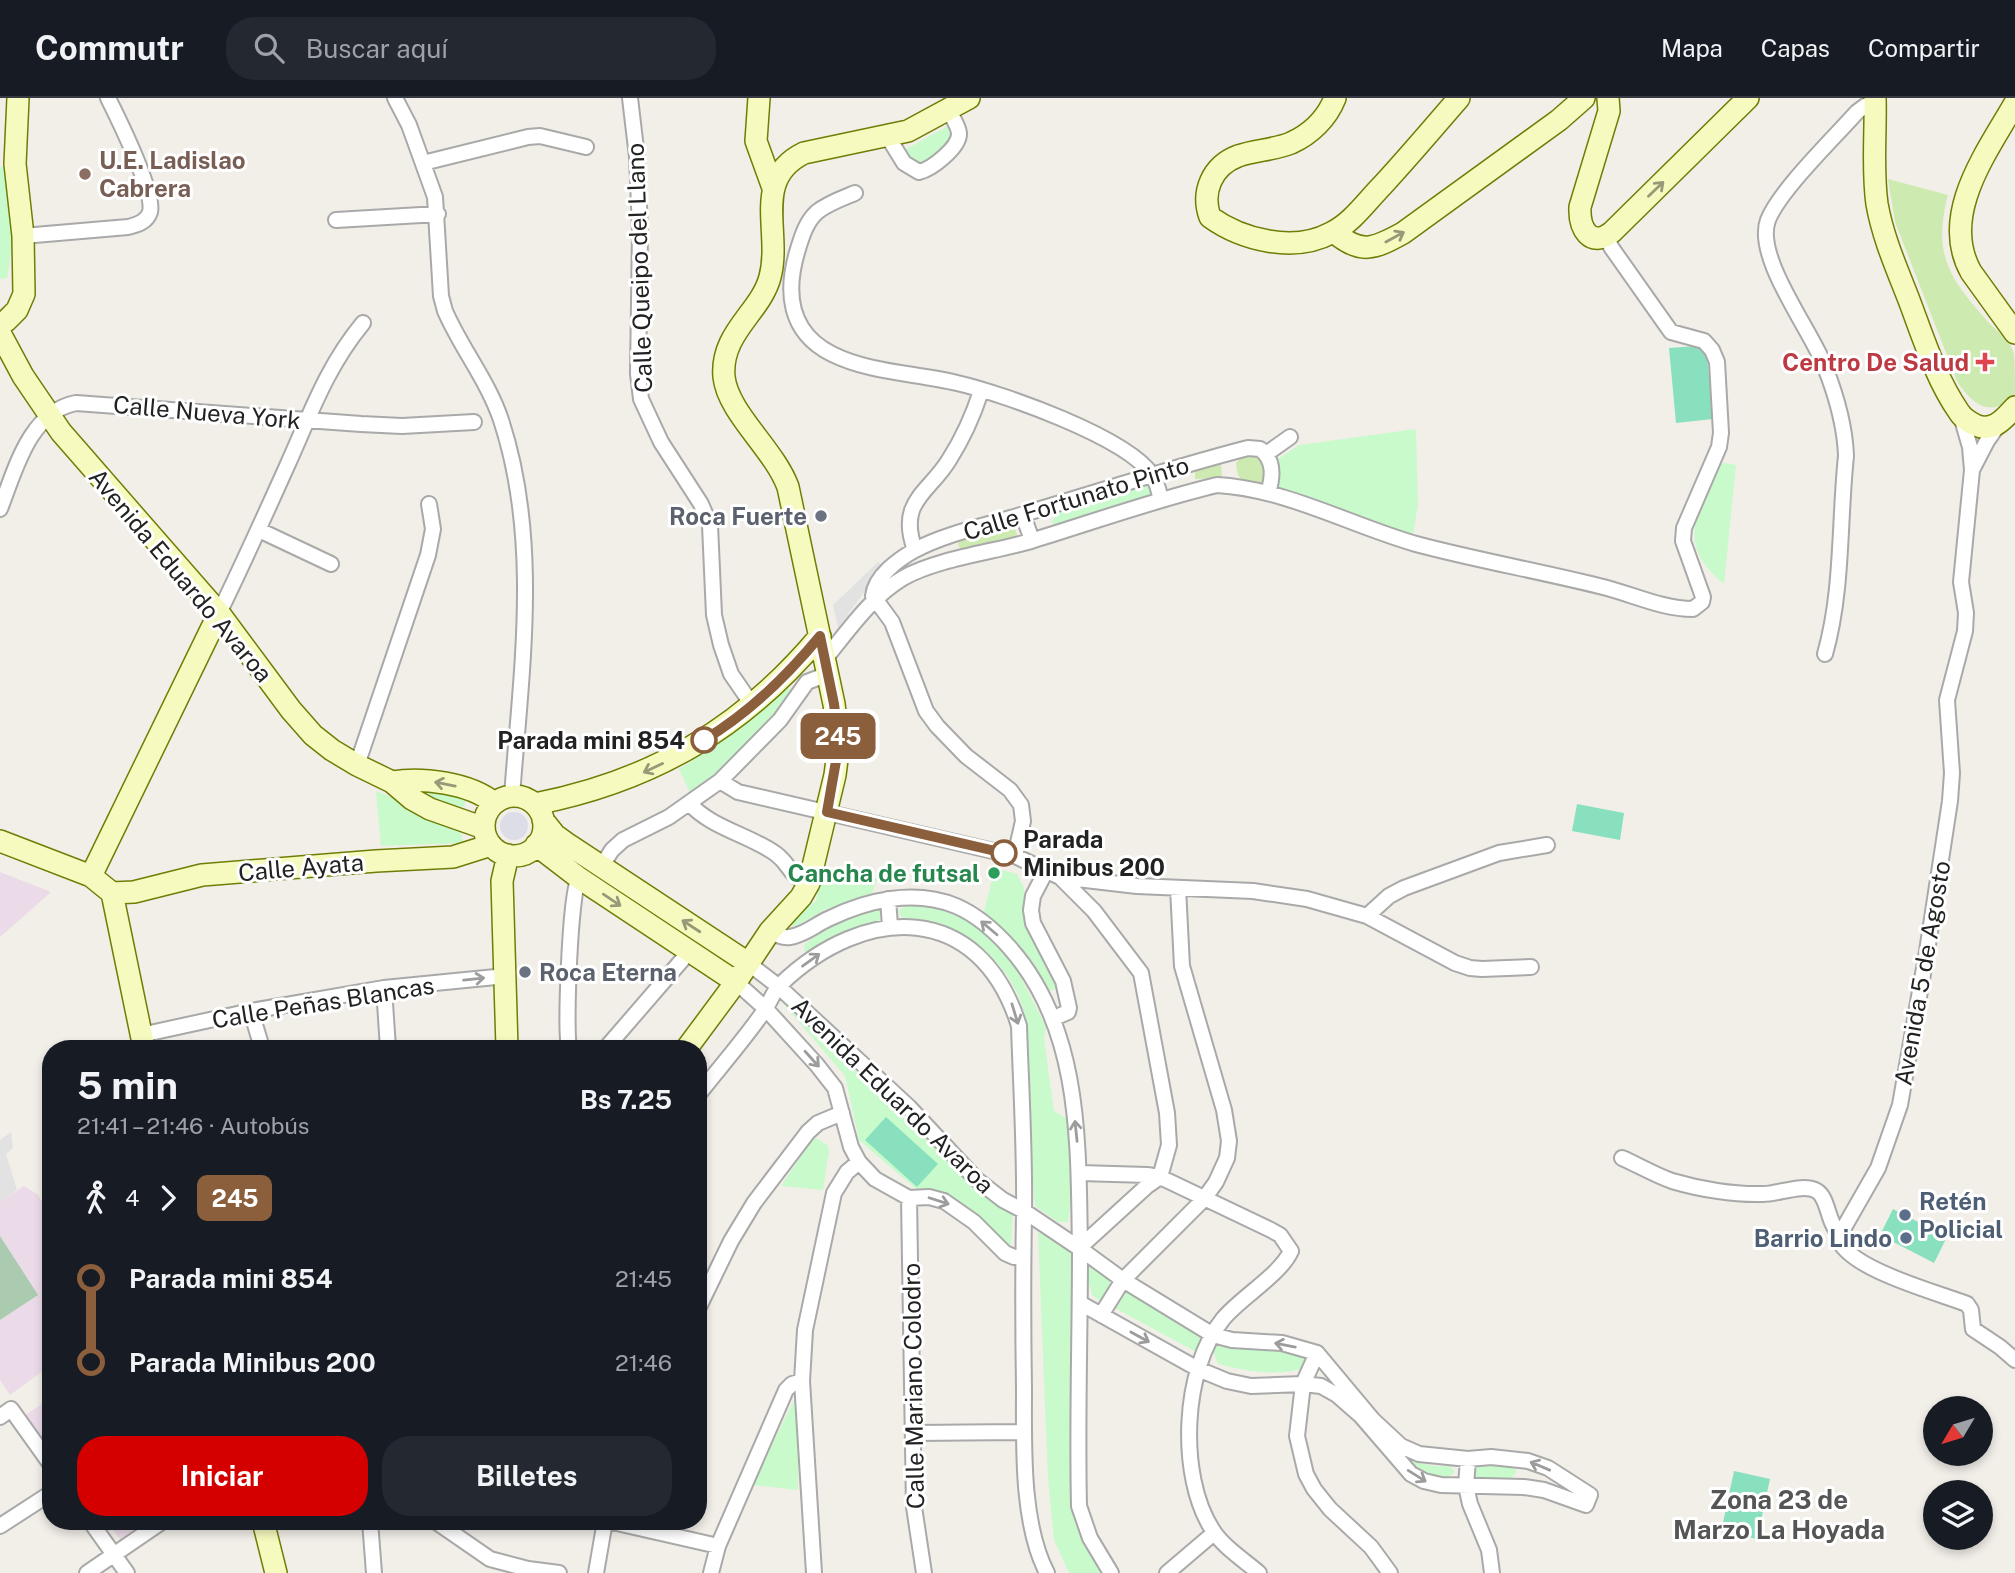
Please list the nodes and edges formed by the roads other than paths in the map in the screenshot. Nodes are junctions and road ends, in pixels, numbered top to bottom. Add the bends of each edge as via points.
1 (18, 98) edge
2 (108, 98) edge
3 (395, 98) edge
4 (630, 98) edge
5 (759, 98) edge
6 (969, 98) edge
7 (1335, 98) edge
8 (1446, 98) edge
9 (1460, 98) edge
10 (1584, 98) edge
11 (1608, 98) edge
12 (1748, 98) edge
13 (1875, 101) edge
14 (2015, 103) edge
15 (949, 111) junction
16 (888, 137) junction
17 (586, 147) dead end
18 (423, 163) junction
19 (1402, 163) junction
20 (773, 188) junction
21 (855, 193) dead end
22 (438, 214) junction
23 (336, 220) dead end
24 (1334, 232) junction
25 (23, 236) junction
26 (1606, 236) junction
27 (363, 323) dead end
28 (2, 327) edge
29 (2015, 333) edge
30 (981, 391) junction
31 (2015, 407) edge
32 (1961, 415) junction
33 (50, 416) junction
34 (307, 420) junction
35 (474, 422) dead end
36 (1999, 424) junction
37 (1290, 437) dead end
38 (1266, 454) junction
39 (1972, 470) junction
40 (1152, 474) junction
41 (1268, 493) junction
42 (1161, 500) junction
43 (429, 504) dead end
44 (0, 509) edge
45 (1023, 515) junction
46 (259, 530) junction
47 (944, 539) junction
48 (1032, 541) junction
49 (915, 550) junction
50 (950, 561) junction
51 (331, 564) dead end
52 (876, 601) junction
53 (219, 613) junction
54 (820, 636) junction
55 (1825, 654) dead end
56 (827, 666) junction
57 (753, 706) junction
58 (357, 765) junction
59 (720, 780) junction
60 (392, 782) junction
61 (503, 799) junction
62 (689, 803) junction
63 (539, 812) junction
64 (827, 812) junction
65 (0, 841) edge
66 (494, 843) junction
67 (536, 845) junction
68 (1547, 845) dead end
69 (1015, 856) junction
70 (601, 867) junction
71 (1046, 871) junction
72 (91, 876) junction
73 (1060, 877) junction
74 (579, 878) junction
75 (809, 883) junction
76 (1178, 888) junction
77 (112, 893) junction
78 (887, 899) junction
79 (1367, 916) junction
80 (890, 926) junction
81 (770, 931) junction
82 (689, 951) junction
83 (748, 963) junction
84 (1531, 967) dead end
85 (506, 976) junction
86 (736, 982) junction
87 (778, 986) junction
88 (384, 988) junction
89 (766, 1009) junction
90 (251, 1011) junction
91 (1054, 1018) junction
92 (142, 1040) edge
93 (146, 1040) edge
94 (260, 1040) edge
95 (387, 1040) edge
96 (507, 1040) edge
97 (569, 1040) edge
98 (613, 1040) edge
99 (693, 1040) edge
100 (707, 1084) edge
101 (842, 1114) junction
102 (1622, 1158) dead end
103 (859, 1162) junction
104 (1080, 1173) junction
105 (1160, 1177) junction
106 (909, 1198) junction
107 (1204, 1199) junction
108 (1024, 1211) junction
109 (1839, 1233) junction
110 (1079, 1248) junction
111 (1022, 1256) junction
112 (1123, 1280) junction
113 (707, 1290) edge
114 (1080, 1303) junction
115 (1101, 1315) junction
116 (1213, 1335) junction
117 (1317, 1353) junction
118 (2015, 1360) edge
119 (1198, 1369) junction
120 (802, 1381) junction
121 (1303, 1384) junction
122 (6, 1413) edge
123 (1024, 1432) junction
124 (914, 1433) junction
125 (42, 1455) edge
126 (1468, 1459) junction
127 (1466, 1486) junction
128 (42, 1499) edge
129 (0, 1527) edge
130 (96, 1530) edge
131 (149, 1530) edge
132 (265, 1530) edge
133 (371, 1530) edge
134 (448, 1530) edge
135 (604, 1530) edge
136 (646, 1530) edge
137 (1214, 1533) junction
138 (718, 1546) junction
139 (113, 1554) junction
140 (490, 1559) junction
141 (87, 1573) edge
142 (127, 1573) edge
143 (276, 1573) edge
144 (374, 1573) edge
145 (484, 1573) edge
146 (559, 1573) edge
147 (596, 1573) edge
148 (711, 1573) edge
149 (814, 1573) edge
150 (924, 1573) edge
151 (1047, 1573) edge
152 (1111, 1573) edge
153 (1167, 1573) edge
154 (1259, 1573) edge
155 (1391, 1573) edge
156 (1492, 1573) edge

1 - 25 main road via 15,164
2 - 25 street via 145,187 151,209 148,216 128,228
3 - 18 street
4 - 57 street, Calle Queipo del Llano via 640,230 641,399 710,525 714,615 721,645 732,674
5 - 20 main road via 756,141
6 - 15 main road
7 - 24 main road via 1318,125 1303,136 1237,157 1218,170 1206,194 1210,217 1232,231 1292,242
8 - 19 street via 1409,144
9 - 19 main road
24 -> 10 main road via 1362,248 1394,238
11 - 26 main road via 1609,111 1580,215 1587,234
26 -> 12 main road
13 - 32 main road via 1874,170 1884,234 1926,345
13 - 55 street via 1857,112 1798,179 1765,230 1769,256 1825,366 1845,436 1835,604
14 - 29 main road via 1972,179 1960,238 1965,263
15 - 16 main road
15 - 16 street via 960,134 927,170 919,172 904,163
16 - 20 main road via 804,153 780,170
17 - 18 street via 528,137
18 - 22 street
19 - 24 main road
20 - 54 main road via 769,281 739,325 724,376 734,403 782,471
21 - 30 street via 818,211 807,224 790,287 799,321 823,349 845,359
22 - 23 street
22 - 61 street via 443,303 502,420 520,513 526,603
25 - 28 main road via 24,294
26 - 41 street, Calle Fortunato Pinto via 1671,332 1704,341 1717,362 1719,447 1684,528 1683,541 1703,597 1693,609 1417,544
27 - 34 street via 336,359
28 - 33 main road, Avenida Eduardo Avaroa via 23,376
30 - 40 street via 1042,409 1090,432
30 - 49 street via 947,463 918,496 911,520
31 - 36 main road
32 - 36 main road via 1983,427
32 - 39 street, Avenida 5 de Agosto
33 - 34 street, Calle Nueva York via 83,403
33 - 44 street, Calle Nueva York via 28,440
33 - 53 main road, Avenida Eduardo Avaroa
34 - 35 street, Calle Nueva York via 402,426
34 - 46 street
36 - 39 street, Avenida 5 de Agosto
37 - 38 street
38 - 40 street, Calle Fortunato Pinto via 1248,448
38 - 41 street via 1272,475
39 - 109 street, Avenida 5 de Agosto via 1961,582 1965,631 1947,700 1950,801 1927,951 1900,1105 1887,1149
40 - 42 street
40 - 45 street, Calle Fortunato Pinto
41 - 42 street, Calle Fortunato Pinto via 1217,485
42 - 48 street, Calle Fortunato Pinto
43 - 58 street via 433,529 428,555
45 - 47 street, Calle Fortunato Pinto
45 - 48 street
46 - 51 street
46 - 53 street
47 - 49 street, Calle Fortunato Pinto
47 - 50 street
48 - 50 street, Calle Fortunato Pinto
49 - 52 street, Calle Fortunato Pinto via 883,575 873,592
50 - 52 street, Calle Fortunato Pinto via 906,576
52 - 56 street, Calle Fortunato Pinto
52 - 69 street via 892,622 926,711 966,756 1010,790 1021,805 1023,821
53 - 58 main road, Avenida Eduardo Avaroa via 313,735
53 - 72 main road
54 - 56 main road
54 - 57 main road
56 - 59 street, Calle Fortunato Pinto via 807,682 780,720
56 - 64 main road via 839,744
57 -> 63 main road via 676,757
58 - 60 main road, Avenida Eduardo Avaroa
59 - 62 street, Calle Fortunato Pinto
59 - 64 street via 738,792
61 -> 60 main road, Avenida Eduardo Avaroa via 434,782
60 - 66 main road, Avenida Eduardo Avaroa via 412,799
61 - 63 main road via 524,798
61 - 66 main road via 485,817
62 - 70 street, Calle Fortunato Pinto via 623,840
62 - 75 street via 779,856 795,878
63 - 67 main road via 543,834
63 - 70 main road, Avenida Eduardo Avaroa via 555,835
64 - 69 street
64 - 75 main road
65 - 72 main road
66 - 67 main road via 524,854
66 - 77 main road, Calle Ayata via 453,857 202,875
66 - 85 main road via 502,881
67 - 74 main road, Avenida Eduardo Avaroa
68 - 79 street via 1499,853 1404,888
69 - 71 street
83 -> 70 main road, Avenida Eduardo Avaroa
71 - 73 street
71 - 91 street via 1031,910 1036,931 1063,981 1069,1008
72 - 77 main road
73 - 76 street
73 - 105 street via 1141,973 1167,1113 1169,1145
74 -> 82 main road, Avenida Eduardo Avaroa
74 - 97 street via 569,971
75 - 81 main road
76 - 79 street via 1307,899
76 - 107 street via 1182,966 1229,1140 1223,1170
77 - 92 main road
78 - 80 street
78 - 81 street via 840,913 792,937
91 -> 78 street via 1034,978 986,924 942,901
79 - 84 street via 1470,968
87 -> 80 street via 836,944
80 -> 108 street via 931,929 953,938 987,965 1012,1004 1018,1026
81 - 83 main road
82 - 86 main road, Avenida Eduardo Avaroa
82 - 98 street
83 - 86 main road
83 - 87 street, Avenida Eduardo Avaroa
88 -> 85 street, Calle Peñas Blancas
85 - 96 main road
86 - 89 street, Avenida Eduardo Avaroa
86 - 99 main road
87 - 89 street
87 - 108 street, Avenida Eduardo Avaroa via 909,1107 975,1179
88 - 90 street, Calle Peñas Blancas
88 - 95 street
89 - 100 street
89 -> 101 street, Avenida Eduardo Avaroa via 835,1088
90 - 93 street, Calle Peñas Blancas
90 - 94 street
104 -> 91 street via 1073,1098
101 - 103 street, Avenida Eduardo Avaroa
101 - 113 street via 808,1132 754,1203
102 - 109 street via 1671,1180 1700,1187 1764,1194 1808,1188 1825,1202 1832,1227
103 - 106 street, Avenida Eduardo Avaroa via 875,1178
103 - 120 street via 834,1193 804,1330
104 - 105 street
104 - 110 street
105 - 107 street
105 - 110 street
106 -> 111 street, Avenida Eduardo Avaroa via 944,1201 1005,1253
106 - 124 street, Calle Mariano Colodro
107 - 112 street
107 - 116 street via 1280,1236 1291,1251 1221,1321
108 - 110 street, Avenida Eduardo Avaroa
108 - 111 street
109 - 118 street via 1840,1244 1854,1259 1967,1304 1973,1329
110 - 112 street, Avenida Eduardo Avaroa
110 - 114 street
111 - 123 street
112 - 115 street
112 - 116 street, Avenida Eduardo Avaroa
114 - 115 street
114 - 152 street via 1079,1506 1090,1538
115 -> 119 street
117 -> 116 street, Avenida Eduardo Avaroa via 1282,1343
116 - 119 street
117 - 121 street
117 - 126 street via 1401,1446 1419,1454
119 - 121 street via 1251,1386
119 - 137 street via 1190,1410 1190,1460 1198,1499
120 - 138 street via 786,1390
120 - 149 street
121 -> 127 street via 1321,1386 1337,1395 1411,1474 1424,1482
121 - 155 street via 1297,1436 1306,1474 1330,1509
122 - 125 street
123 - 124 street
123 - 151 street via 1031,1530
124 - 150 street, Calle Mariano Colodro via 914,1507
126 - 127 street
127 -> 126 street via 1544,1490 1586,1505 1590,1495 1528,1461
127 - 156 street via 1489,1550
128 - 129 street
130 - 139 street
131 - 139 street
132 - 143 main road
133 - 144 street
134 - 140 street
135 - 147 street
136 - 138 street
137 - 153 street
137 - 154 street
138 - 148 street
139 - 141 street
139 - 142 street
140 - 145 street
140 - 146 street

